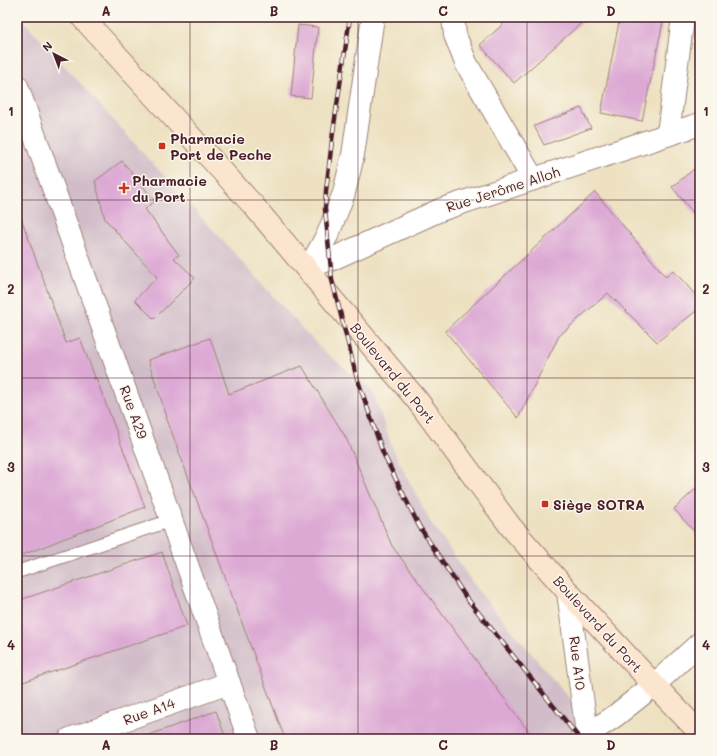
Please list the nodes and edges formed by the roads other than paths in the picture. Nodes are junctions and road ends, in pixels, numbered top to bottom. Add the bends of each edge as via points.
1 (82, 17) edge
2 (373, 17) edge
3 (453, 17) edge
4 (683, 17) edge
5 (17, 86) edge
6 (700, 124) edge
7 (668, 134) junction
8 (533, 179) junction
9 (310, 267) junction
10 (172, 520) junction
11 (17, 572) edge
12 (568, 592) junction
13 (700, 643) edge
14 (229, 683) junction
15 (654, 685) junction
16 (700, 732) edge
17 (584, 736) edge
18 (70, 739) edge
19 (249, 739) edge

1 - 9 main road, Boulevard du Port
2 - 9 street via 352,162 344,193
3 - 8 street via 455,35 466,63
4 - 7 street
5 - 10 street, Rue A29
6 - 7 street, Rue Jerôme Alloh
7 - 8 street, Rue Jerôme Alloh
8 - 9 street, Rue Jerôme Alloh via 440,210
9 - 12 main road, Boulevard du Port via 417,400 511,527
10 - 11 lane
10 - 14 street, Rue A29
12 - 15 main road, Boulevard du Port
12 - 17 street, Rue A10
13 - 15 street, Rue A10
14 - 18 street, Rue A14
14 - 19 street, Rue A29
15 - 16 main road, Boulevard du Port
15 - 17 street, Rue A10 via 615,716

